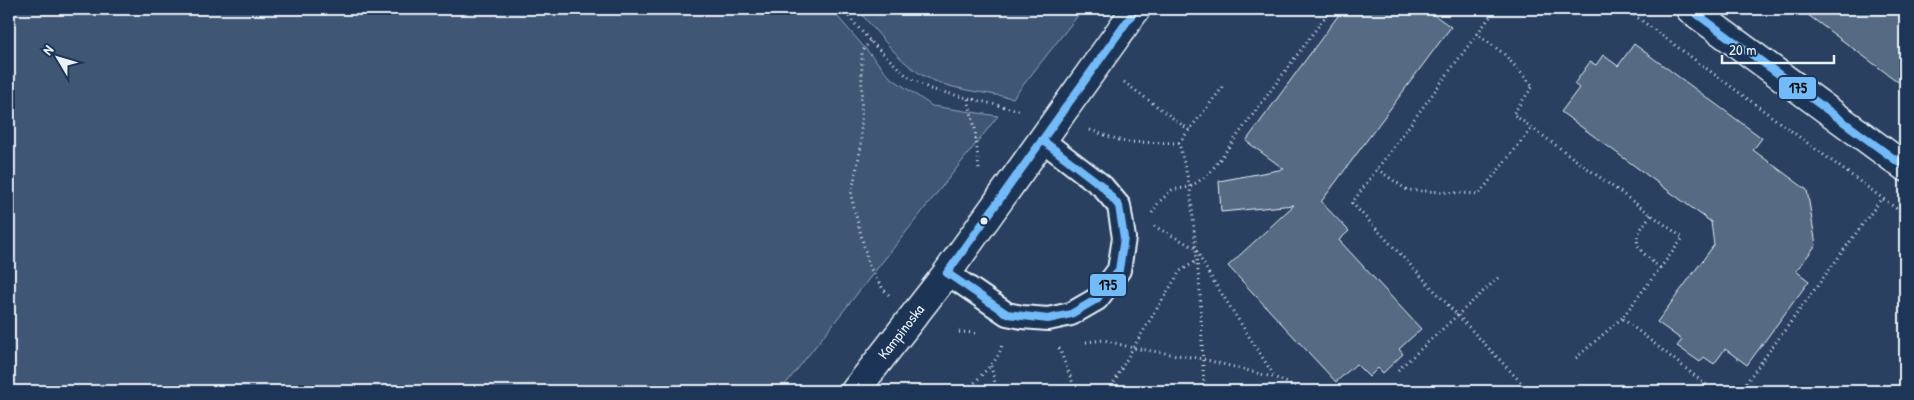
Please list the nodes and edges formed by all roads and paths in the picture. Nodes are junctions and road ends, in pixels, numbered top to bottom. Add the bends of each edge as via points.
1 (842, 9) edge
2 (1136, 9) edge
3 (1331, 9) edge
4 (1496, 9) edge
5 (1626, 9) edge
6 (1690, 9) edge
7 (1477, 34) junction
8 (870, 41) junction
9 (1097, 62) junction
10 (1222, 87) dead end
11 (968, 98) junction
12 (1532, 128) junction
13 (1050, 129) junction
14 (1189, 130) junction
15 (1180, 143) junction
16 (1905, 167) edge
17 (1377, 169) junction
18 (980, 176) dead end
19 (1190, 187) junction
20 (1882, 198) junction
21 (1151, 214) dead end
22 (1651, 215) junction
23 (1905, 215) edge
24 (1147, 222) dead end
25 (1195, 248) junction
26 (1196, 261) junction
27 (1660, 268) junction
28 (947, 273) junction
29 (1500, 276) dead end
30 (896, 300) dead end
31 (1007, 314) junction
32 (1457, 315) junction
33 (1622, 318) junction
34 (1056, 340) dead end
35 (1090, 343) dead end
36 (1133, 348) junction
37 (1576, 358) dead end
38 (1202, 359) junction
39 (991, 366) junction
40 (1398, 370) dead end
41 (1276, 378) junction
42 (1412, 386) dead end
43 (855, 391) edge
44 (970, 391) edge
45 (997, 391) edge
46 (1076, 391) edge
47 (1109, 391) edge
48 (1204, 391) edge
49 (1306, 391) edge
50 (1412, 391) edge
51 (1529, 391) edge
52 (1714, 391) edge
53 (1740, 391) edge

1 - 8 path
2 - 9 street, Kampinoska
3 - 19 path via 1209,174
4 - 7 path
5 - 20 path
6 - 16 street
7 - 12 path via 1503,53 1533,86 1513,114
7 - 17 path
8 - 11 path via 908,76 930,89
8 - 30 path via 862,52 860,147 851,196 869,266 882,289
9 - 13 street, Kampinoska
9 - 14 path
10 - 14 path
11 - 13 path
11 - 18 path
12 - 17 path via 1479,194 1407,190
12 - 22 path
13 - 15 path via 1125,142
13 - 28 street, Kampinoska
13 - 31 lane via 1119,206 1124,238 1119,270 1097,299 1071,314 1048,319
14 - 15 path
15 - 19 path
17 - 32 path via 1352,203
19 - 21 path via 1172,190
19 - 25 path
20 - 23 path
20 - 53 path
22 - 27 path via 1639,230 1638,246
22 - 27 path via 1682,238
24 - 25 path
25 - 26 path
25 - 41 path
26 - 36 path via 1180,271
26 - 38 path
27 - 33 path
28 - 31 lane
28 - 43 street, Kampinoska
29 - 32 path
31 - 39 path via 1001,351
32 - 40 path
32 - 51 path
33 - 37 path
33 - 52 path
34 - 46 path
35 - 36 path via 1104,340
36 - 38 path
36 - 47 path
38 - 41 path
38 - 48 path
39 - 44 path
39 - 45 path
41 - 49 path
42 - 50 path

